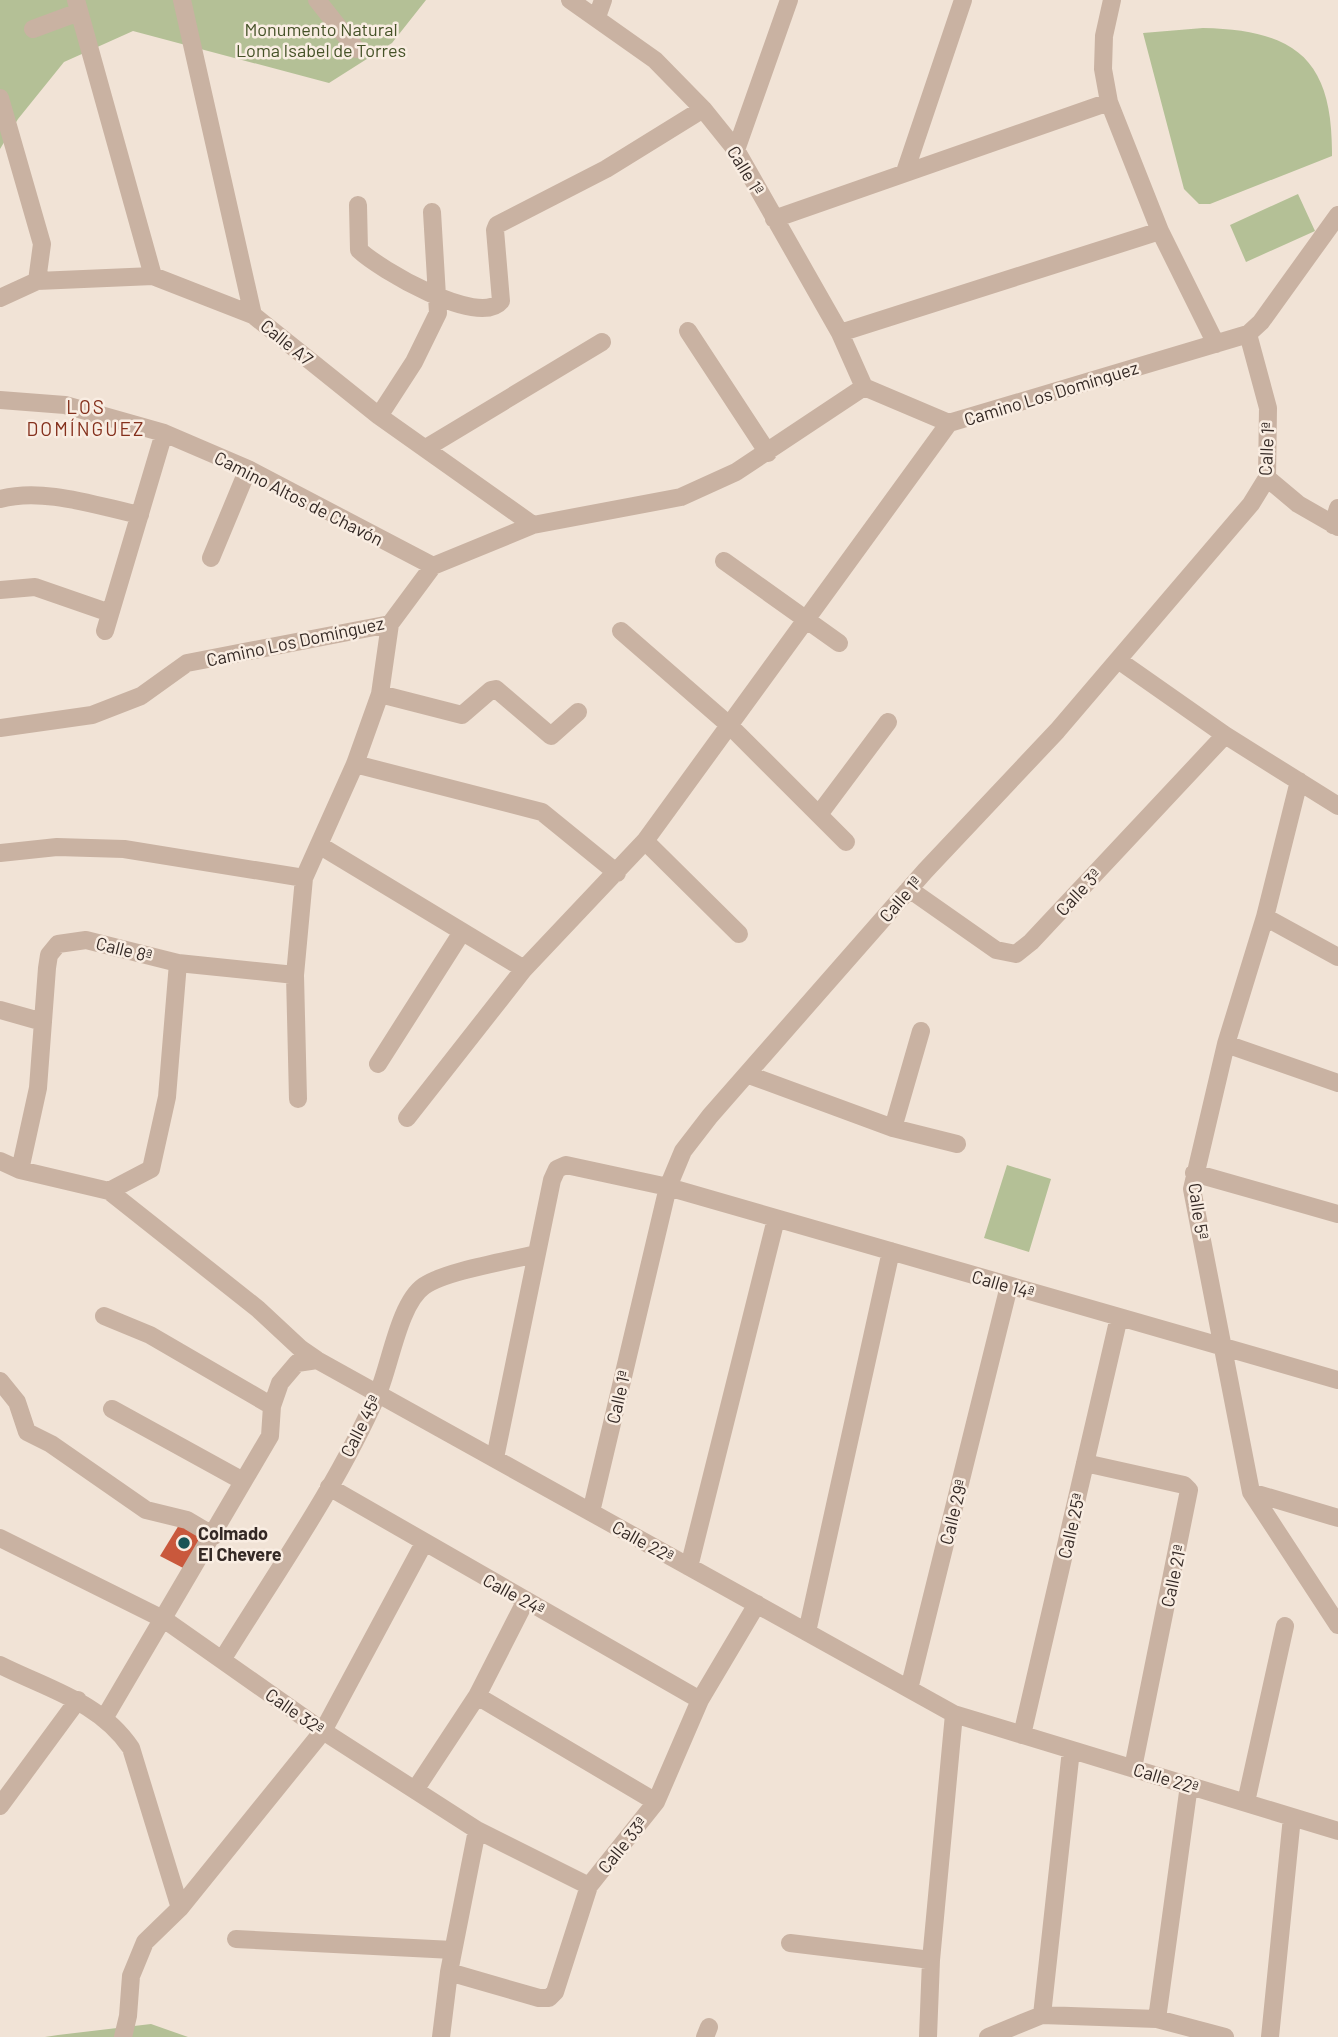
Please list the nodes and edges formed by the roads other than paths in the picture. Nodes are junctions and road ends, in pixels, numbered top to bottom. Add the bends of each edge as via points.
1 (182, 0) edge
2 (317, 0) edge
3 (570, 0) edge
4 (603, 0) edge
5 (789, 0) edge
6 (963, 0) edge
7 (1112, 0) edge
8 (78, 6) edge
9 (597, 18) junction
10 (33, 29) dead end
11 (356, 50) dead end
12 (0, 98) edge
13 (1109, 102) junction
14 (703, 109) junction
15 (736, 150) junction
16 (7, 153) edge
17 (905, 172) junction
18 (358, 205) dead end
19 (432, 212) dead end
20 (774, 219) junction
21 (1334, 221) edge
22 (1160, 231) junction
23 (153, 276) junction
24 (37, 281) junction
25 (437, 296) junction
26 (0, 298) edge
27 (253, 315) junction
28 (688, 331) dead end
29 (840, 333) junction
30 (1248, 334) junction
31 (602, 342) dead end
32 (1216, 344) junction
33 (864, 387) junction
34 (0, 400) edge
35 (379, 416) junction
36 (949, 423) junction
37 (163, 433) junction
38 (426, 448) junction
39 (768, 453) junction
40 (248, 468) junction
41 (1268, 478) junction
42 (0, 499) edge
43 (140, 515) junction
44 (1336, 520) edge
45 (533, 524) junction
46 (211, 558) dead end
47 (724, 561) dead end
48 (433, 566) junction
49 (0, 590) edge
50 (110, 612) junction
51 (807, 618) junction
52 (390, 624) junction
53 (105, 631) dead end
54 (621, 631) dead end
55 (839, 643) dead end
56 (1118, 660) junction
57 (380, 694) junction
58 (578, 712) dead end
59 (888, 723) dead end
60 (729, 724) junction
61 (0, 727) edge
62 (1225, 735) junction
63 (355, 764) junction
64 (1299, 781) junction
65 (1338, 806) edge
66 (820, 813) junction
67 (645, 841) junction
68 (846, 842) dead end
69 (319, 845) junction
70 (0, 853) edge
71 (617, 873) junction
72 (304, 878) junction
73 (909, 889) junction
74 (1265, 917) junction
75 (462, 932) junction
76 (739, 934) dead end
77 (1338, 957) edge
78 (178, 963) junction
79 (524, 969) junction
80 (295, 975) junction
81 (0, 1010) edge
82 (43, 1022) junction
83 (921, 1031) dead end
84 (1226, 1044) junction
85 (378, 1064) dead end
86 (749, 1075) junction
87 (1338, 1083) edge
88 (299, 1099) dead end
89 (407, 1118) dead end
90 (893, 1128) junction
91 (957, 1144) dead end
92 (0, 1161) edge
93 (20, 1170) junction
94 (1194, 1173) junction
95 (668, 1187) junction
96 (109, 1191) junction
97 (1338, 1214) edge
98 (776, 1219) junction
99 (891, 1251) junction
100 (536, 1254) junction
101 (1009, 1286) junction
102 (104, 1316) dead end
103 (1119, 1317) junction
104 (1225, 1348) junction
105 (317, 1360) junction
106 (1338, 1380) edge
107 (0, 1381) edge
108 (378, 1393) junction
109 (272, 1406) junction
110 (112, 1409) dead end
111 (495, 1458) junction
112 (1085, 1463) junction
113 (241, 1480) junction
114 (328, 1487) junction
115 (1251, 1492) junction
116 (591, 1512) junction
117 (1338, 1518) edge
118 (214, 1536) junction
119 (0, 1538) edge
120 (424, 1543) junction
121 (689, 1567) junction
122 (526, 1600) junction
123 (757, 1604) junction
124 (165, 1620) junction
125 (1338, 1625) edge
126 (1285, 1626) dead end
127 (807, 1632) junction
128 (222, 1660) junction
129 (0, 1665) edge
130 (909, 1689) junction
131 (477, 1696) junction
132 (78, 1700) junction
133 (700, 1700) junction
134 (954, 1714) junction
135 (105, 1717) junction
136 (323, 1731) junction
137 (1022, 1735) junction
138 (1071, 1750) junction
139 (1133, 1768) junction
140 (1188, 1785) junction
141 (415, 1790) junction
142 (656, 1802) junction
143 (1246, 1802) junction
144 (0, 1806) edge
145 (1292, 1817) junction
146 (477, 1830) junction
147 (1338, 1831) edge
148 (589, 1886) junction
149 (180, 1908) junction
150 (236, 1939) dead end
151 (790, 1943) dead end
152 (453, 1950) junction
153 (931, 1960) junction
154 (449, 1972) junction
155 (1042, 2015) junction
156 (1157, 2019) junction
157 (122, 2037) edge
158 (441, 2037) edge
159 (928, 2037) edge
160 (988, 2037) edge
161 (1225, 2037) edge
162 (1270, 2037) edge

1 - 27 street
2 - 11 street
3 - 9 street, Calle 1ª
4 - 9 street
5 - 15 street
6 - 17 street
7 - 13 street via 1103,58
8 - 10 street
8 - 23 street
9 - 14 street, Calle 1ª via 655,60
12 - 16 street
13 - 17 street
13 - 22 street
14 - 15 street, Calle 1ª
14 - 25 street via 606,169 497,225 499,304 466,308
15 - 20 street, Calle 1ª
16 - 24 street via 42,244
17 - 20 street
18 - 25 street via 359,250
19 - 25 street
20 - 29 street, Calle 1ª
21 - 30 street
22 - 29 street
22 - 32 street
23 - 24 street, Calle A7
23 - 27 street, Calle A7
24 - 26 street, Calle A7
25 - 35 street via 438,313 414,362
27 - 35 street, Calle A7
28 - 39 street
29 - 33 street, Calle 1ª
30 - 32 street, Camino Los Domínguez
30 - 41 street, Calle 1ª via 1268,408
31 - 38 street
32 - 36 street, Camino Los Domínguez
33 - 36 street, Camino Los Domínguez
33 - 39 street
34 - 37 street, Camino Altos de Chavón via 65,405
35 - 38 street, Calle A7
36 - 51 street
37 - 40 street, Camino Altos de Chavón
37 - 43 street
38 - 45 street, Calle A7
39 - 45 street via 681,496
40 - 46 street
40 - 48 street, Camino Altos de Chavón
41 - 44 street via 1298,504
41 - 56 street, Calle 1ª
42 - 43 street via 55,498
43 - 50 street
45 - 48 street
47 - 51 street
48 - 52 street, Camino Los Domínguez
49 - 50 street via 35,587
50 - 53 street
51 - 55 street
51 - 60 street
52 - 57 street
52 - 61 street, Camino Los Domínguez via 187,663 141,696 92,715
54 - 60 street
56 - 62 street
56 - 73 street, Calle 1ª
57 - 58 street via 462,715 496,689 551,736
57 - 63 street
59 - 66 street
60 - 66 street
60 - 67 street
62 - 64 street
62 - 73 street, Calle 3ª via 1016,954 996,950
63 - 69 street
63 - 71 street via 542,812
64 - 65 street
64 - 74 street, Calle 5ª
66 - 68 street
67 - 71 street
67 - 76 street
69 - 72 street
69 - 75 street
70 - 72 street via 57,847 124,849
71 - 79 street
72 - 80 street
73 - 86 street, Calle 1ª
74 - 77 street
74 - 84 street, Calle 5ª
75 - 79 street
75 - 85 street
78 - 80 street, Calle 8ª
78 - 82 street, Calle 8ª via 86,940 58,944 49,954
78 - 96 street via 167,1097 151,1169
79 - 89 street
80 - 88 street
81 - 82 street
82 - 93 street, Calle 8ª via 38,1088
83 - 90 street
84 - 87 street
84 - 94 street, Calle 5ª
86 - 90 street
86 - 95 street, Calle 1ª via 683,1151
90 - 91 street
92 - 93 street
93 - 96 street
94 - 97 street
94 - 104 street, Calle 5ª via 1192,1189
95 - 98 street, Calle 14ª
95 - 100 street, Calle 14ª via 566,1165 557,1169
95 - 116 street, Calle 1ª
96 - 105 street, Calle 22ª
98 - 99 street, Calle 14ª
98 - 121 street
99 - 101 street, Calle 14ª
99 - 127 street
100 - 108 street, Calle 45ª via 423,1287 409,1304
100 - 111 street
101 - 103 street, Calle 14ª
101 - 130 street, Calle 29ª
102 - 109 street via 150,1335
103 - 104 street, Calle 14ª
103 - 112 street, Calle 25ª
104 - 106 street, Calle 14ª
104 - 115 street, Calle 5ª
105 - 108 street, Calle 22ª
105 - 109 street via 297,1363 281,1383
107 - 118 street via 17,1402 27,1432 146,1510 187,1520
108 - 111 street, Calle 22ª
108 - 114 street, Calle 45ª
109 - 113 street via 270,1436
110 - 113 street
111 - 116 street, Calle 22ª
112 - 137 street, Calle 25ª
112 - 139 street, Calle 21ª via 1184,1485 1188,1490
113 - 118 street
114 - 120 street, Calle 24ª
114 - 128 street, Calle 45ª
115 - 117 street
115 - 125 street, Calle 5ª
116 - 121 street, Calle 22ª
118 - 124 street
119 - 124 street, Calle 32ª
120 - 122 street, Calle 24ª
120 - 136 street
121 - 123 street, Calle 22ª
122 - 131 street
122 - 133 street, Calle 24ª
123 - 127 street, Calle 22ª
123 - 133 street, Calle 33ª
124 - 128 street, Calle 32ª
124 - 135 street
126 - 143 street
127 - 130 street, Calle 22ª
128 - 136 street, Calle 32ª
129 - 132 street
130 - 134 street
131 - 141 street
131 - 142 street
132 - 135 street
132 - 144 street
133 - 142 street, Calle 33ª
134 - 137 street, Calle 22ª
134 - 153 street
135 - 149 street via 131,1748
136 - 141 street, Calle 32ª
136 - 149 street
137 - 138 street, Calle 22ª
138 - 139 street, Calle 22ª
138 - 155 street
139 - 140 street, Calle 22ª
140 - 143 street, Calle 22ª
140 - 156 street
141 - 146 street, Calle 32ª
142 - 148 street, Calle 33ª
143 - 145 street, Calle 22ª
145 - 147 street, Calle 22ª
145 - 162 street
146 - 148 street, Calle 32ª
146 - 152 street
148 - 154 street, Calle 33ª via 555,1992 549,1998
149 - 157 street via 136,1957
150 - 152 street
151 - 153 street
152 - 154 street
153 - 159 street
154 - 158 street
155 - 156 street
155 - 160 street
156 - 161 street

